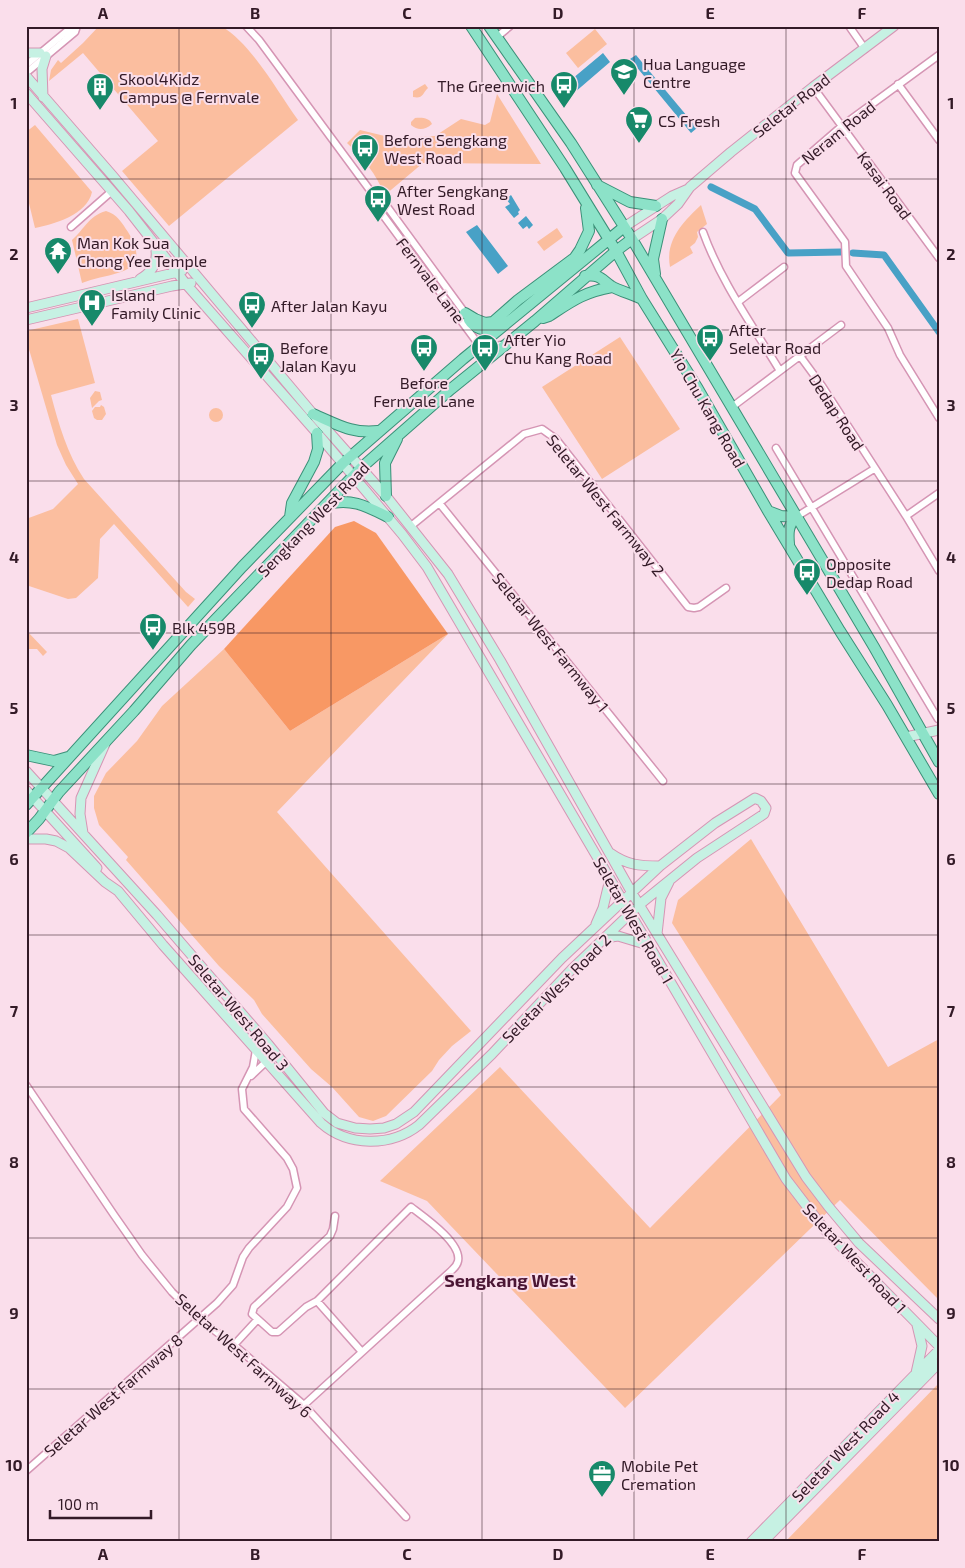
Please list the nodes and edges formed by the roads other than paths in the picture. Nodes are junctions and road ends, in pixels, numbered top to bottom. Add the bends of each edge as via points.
1 (73, 26) edge
2 (77, 26) edge
3 (246, 26) edge
4 (471, 26) edge
5 (489, 26) edge
6 (510, 26) edge
7 (849, 26) edge
8 (894, 26) edge
9 (497, 37) junction
10 (865, 49) junction
11 (26, 53) edge
12 (43, 54) junction
13 (939, 55) edge
14 (26, 64) edge
15 (26, 75) edge
16 (898, 84) junction
17 (813, 87) junction
18 (26, 94) edge
19 (43, 97) junction
20 (842, 126) junction
21 (939, 140) edge
22 (597, 184) junction
23 (690, 187) junction
24 (112, 192) junction
25 (585, 202) junction
26 (656, 206) junction
27 (662, 219) junction
28 (71, 227) dead end
29 (624, 227) junction
30 (703, 232) dead end
31 (608, 239) junction
32 (632, 240) junction
33 (154, 242) junction
34 (616, 251) junction
35 (939, 258) edge
36 (573, 259) junction
37 (784, 267) dead end
38 (189, 268) junction
39 (177, 272) junction
40 (566, 276) junction
41 (586, 276) junction
42 (655, 278) junction
43 (200, 281) junction
44 (135, 282) junction
45 (186, 284) junction
46 (439, 284) junction
47 (612, 287) junction
48 (642, 299) junction
49 (738, 302) junction
50 (26, 308) edge
51 (464, 313) junction
52 (26, 320) edge
53 (535, 320) junction
54 (841, 325) dead end
55 (496, 331) junction
56 (507, 343) junction
57 (479, 345) junction
58 (800, 356) junction
59 (780, 371) junction
60 (732, 407) junction
61 (313, 414) junction
62 (939, 418) edge
63 (378, 432) junction
64 (317, 433) junction
65 (400, 434) junction
66 (776, 448) dead end
67 (347, 460) junction
68 (361, 468) junction
69 (874, 468) junction
70 (354, 476) junction
71 (939, 493) edge
72 (386, 496) junction
73 (326, 504) junction
74 (440, 504) junction
75 (810, 507) junction
76 (396, 509) junction
77 (768, 510) junction
78 (906, 516) junction
79 (290, 517) junction
80 (388, 517) junction
81 (796, 517) junction
82 (418, 520) junction
83 (411, 526) junction
84 (789, 544) junction
85 (939, 571) edge
86 (726, 588) dead end
87 (938, 719) edge
88 (939, 730) edge
89 (922, 733) junction
90 (906, 737) junction
91 (106, 742) junction
92 (26, 756) edge
93 (69, 757) junction
94 (939, 762) edge
95 (26, 771) edge
96 (663, 781) dead end
97 (42, 788) junction
98 (939, 794) edge
99 (28, 797) edge
100 (53, 800) junction
101 (45, 810) junction
102 (26, 833) edge
103 (84, 834) junction
104 (26, 839) edge
105 (608, 851) junction
106 (660, 866) junction
107 (672, 878) junction
108 (610, 880) junction
109 (118, 891) junction
110 (632, 893) junction
111 (623, 902) junction
112 (639, 905) junction
113 (630, 914) junction
114 (595, 927) junction
115 (657, 934) junction
116 (605, 938) junction
117 (648, 945) junction
118 (268, 1044) junction
119 (256, 1050) junction
120 (266, 1062) junction
121 (449, 1075) joint
122 (248, 1078) junction
123 (26, 1085) edge
124 (458, 1086) joint
125 (335, 1216) dead end
126 (317, 1301) junction
127 (934, 1313) edge
128 (199, 1319) junction
129 (939, 1319) edge
130 (257, 1320) junction
131 (917, 1324) junction
132 (234, 1345) junction
133 (939, 1346) edge
134 (939, 1350) edge
135 (362, 1352) junction
136 (939, 1363) edge
137 (916, 1374) junction
138 (304, 1405) junction
139 (26, 1471) edge
140 (406, 1517) dead end
141 (751, 1542) edge
142 (763, 1542) edge

1 - 12 street
2 - 12 street via 75,32
3 - 46 street, Fernvale Lane via 368,188 376,207
4 - 25 main road, Yio Chu Kang Road
5 - 9 main road, Yio Chu Kang Road
6 - 9 street
7 - 10 street
8 - 10 main road, Seletar Road
9 - 22 main road, Yio Chu Kang Road
10 - 17 main road, Seletar Road
11 - 12 main road
12 - 14 street
12 - 15 street
12 - 19 main road
13 - 16 street, Neram Road
15 - 19 main road
16 - 20 street, Neram Road
16 - 21 street
17 - 20 street, Kasai Road
17 - 23 main road, Seletar Road
18 - 24 main road
19 - 38 main road
20 - 35 street, Kasai Road
20 - 62 street, Neram Road via 794,170 846,245 846,266 888,328 900,356
22 - 26 main road via 630,202
22 - 29 main road, Yio Chu Kang Road
23 - 26 main road, Seletar Road
23 - 27 main road, Seletar Road
24 - 28 street
24 - 33 main road
25 - 31 main road, Yio Chu Kang Road
25 - 36 main road via 589,231
26 - 29 main road, Seletar Road
27 - 32 main road, Seletar Road
27 - 42 main road via 653,259
29 - 31 main road, Sengkang West Road
29 - 32 main road, Yio Chu Kang Road
30 - 49 street via 710,253
31 - 34 main road, Yio Chu Kang Road
31 - 40 main road, Sengkang West Road
32 - 34 main road, Sengkang West Road
32 - 42 main road, Yio Chu Kang Road
33 - 39 main road
33 - 44 main road via 156,263
34 - 41 main road, Sengkang West Road
34 - 48 main road, Yio Chu Kang Road
36 - 40 main road
36 - 51 main road via 493,322 485,323
37 - 49 street
38 - 39 main road
38 - 43 main road
39 - 44 main road
39 - 45 main road
40 - 55 main road, Sengkang West Road
41 - 47 main road via 600,277
41 - 53 main road, Sengkang West Road
42 - 60 main road, Yio Chu Kang Road
43 - 45 main road
43 - 61 main road
44 - 50 main road
45 - 52 main road
45 - 64 main road
46 - 51 street, Fernvale Lane
46 - 57 street, Fernvale Lane
47 - 48 main road
47 - 53 main road via 595,290 549,316
48 - 77 main road, Yio Chu Kang Road
49 - 59 street
51 - 55 main road via 475,326
53 - 56 main road, Sengkang West Road
54 - 58 street
55 - 57 main road, Sengkang West Road
56 - 57 street via 492,348
56 - 65 main road, Sengkang West Road via 450,388
57 - 63 main road, Sengkang West Road
58 - 59 street
58 - 69 street, Dedap Road
59 - 60 street
60 - 81 main road, Yio Chu Kang Road
61 - 63 main road via 352,430
61 - 67 main road
63 - 67 main road, Sengkang West Road
64 - 67 main road
64 - 79 main road via 318,449 314,462 292,503
65 - 68 main road, Sengkang West Road
65 - 72 main road via 385,463
66 - 75 street
67 - 68 main road, Seletar West Road 1
67 - 70 main road, Seletar West Road 1
67 - 79 main road, Sengkang West Road
68 - 70 main road, Sengkang West Road
68 - 72 main road, Seletar West Road 1
69 - 75 street, Dedap Road
69 - 78 street, Dedap Road
70 - 73 main road, Sengkang West Road
70 - 80 main road, Seletar West Road 1
71 - 78 street
72 - 76 main road, Seletar West Road 1
73 - 80 main road via 354,502
73 - 91 main road, Sengkang West Road via 191,645
74 - 82 street, Seletar West Farmway 2
74 - 86 street, Seletar West Farmway 2 via 524,434 542,429 556,439 688,607 699,607
74 - 96 street, Seletar West Farmway 1
75 - 81 street, Dedap Road
75 - 87 street
76 - 82 street
76 - 83 main road, Seletar West Road 1
77 - 81 main road
77 - 84 main road, Yio Chu Kang Road
78 - 85 street, Dedap Road
79 - 93 main road, Sengkang West Road
80 - 108 main road, Seletar West Road 1 via 427,567
81 - 84 main road via 789,529
81 - 89 main road, Yio Chu Kang Road
82 - 83 street, Seletar West Farmway 2
83 - 105 main road, Seletar West Road 1 via 448,574
84 - 90 main road, Yio Chu Kang Road
88 - 89 main road
89 - 90 main road
89 - 94 main road, Yio Chu Kang Road
90 - 98 main road, Yio Chu Kang Road
91 - 100 main road, Sengkang West Road
91 - 103 main road via 81,798
92 - 93 main road via 54,761
93 - 97 main road, Sengkang West Road
95 - 97 main road, Seletar West Road 3
97 - 99 main road, Sengkang West Road
97 - 100 main road, Seletar West Road 3
99 - 101 main road, Seletar West Road 3
100 - 101 main road, Sengkang West Road
100 - 103 main road, Seletar West Road 3
101 - 102 main road, Sengkang West Road
101 - 109 main road, Seletar West Road 3
103 - 118 main road, Seletar West Road 3
104 - 109 main road, Seletar West Road 3 via 56,841 69,848
105 - 106 main road via 622,861 640,866
105 - 110 main road, Seletar West Road 1
106 - 107 main road, Seletar West Road 2 via 715,823 755,798 762,801 766,808 764,814
106 - 110 main road, Seletar West Road 2
107 - 112 main road, Seletar West Road 2
107 - 115 main road via 661,898
108 - 111 main road, Seletar West Road 1
108 - 114 main road
109 - 119 main road, Seletar West Road 3
110 - 111 main road, Seletar West Road 2
110 - 112 main road, Seletar West Road 1
111 - 113 main road, Seletar West Road 1
111 - 114 main road, Seletar West Road 2
112 - 113 main road, Seletar West Road 2
112 - 115 main road, Seletar West Road 1
113 - 116 main road, Seletar West Road 2
113 - 117 main road, Seletar West Road 1
114 - 121 main road, Seletar West Road 2
115 - 127 main road, Seletar West Road 1 via 806,1177 859,1244
116 - 117 main road via 618,936
116 - 124 main road, Seletar West Road 2
117 - 131 main road, Seletar West Road 1 via 786,1179 825,1230
118 - 120 street via 271,1057
118 - 121 main road, Seletar West Road 3 via 324,1113 355,1128 384,1128 403,1119 414,1112
119 - 120 main road, Seletar West Road 3
119 - 122 street, Seletar West Farmway 8
120 - 122 street
120 - 124 main road, Seletar West Road 3 via 326,1127 342,1136 362,1141 394,1139 412,1130
122 - 128 street, Seletar West Farmway 8 via 242,1089 244,1109 287,1158 297,1178 297,1188 287,1207 242,1257 233,1285
123 - 128 street, Seletar West Farmway 6 via 142,1254
125 - 130 street via 330,1236 254,1307 252,1314
126 - 130 street via 306,1306 278,1332 272,1332
126 - 135 street
126 - 135 street via 411,1207 455,1247 459,1259 457,1265
127 - 129 main road, Seletar West Road 1
128 - 132 street, Seletar West Farmway 6
128 - 139 street, Seletar West Farmway 8
130 - 132 street
131 - 133 main road, Seletar West Road 1
131 - 137 main road via 922,1346
132 - 138 street, Seletar West Farmway 6
134 - 137 main road, Seletar West Road 4
135 - 138 street
136 - 142 main road, Seletar West Road 4
137 - 141 main road, Seletar West Road 4
138 - 140 street, Seletar West Farmway 6

